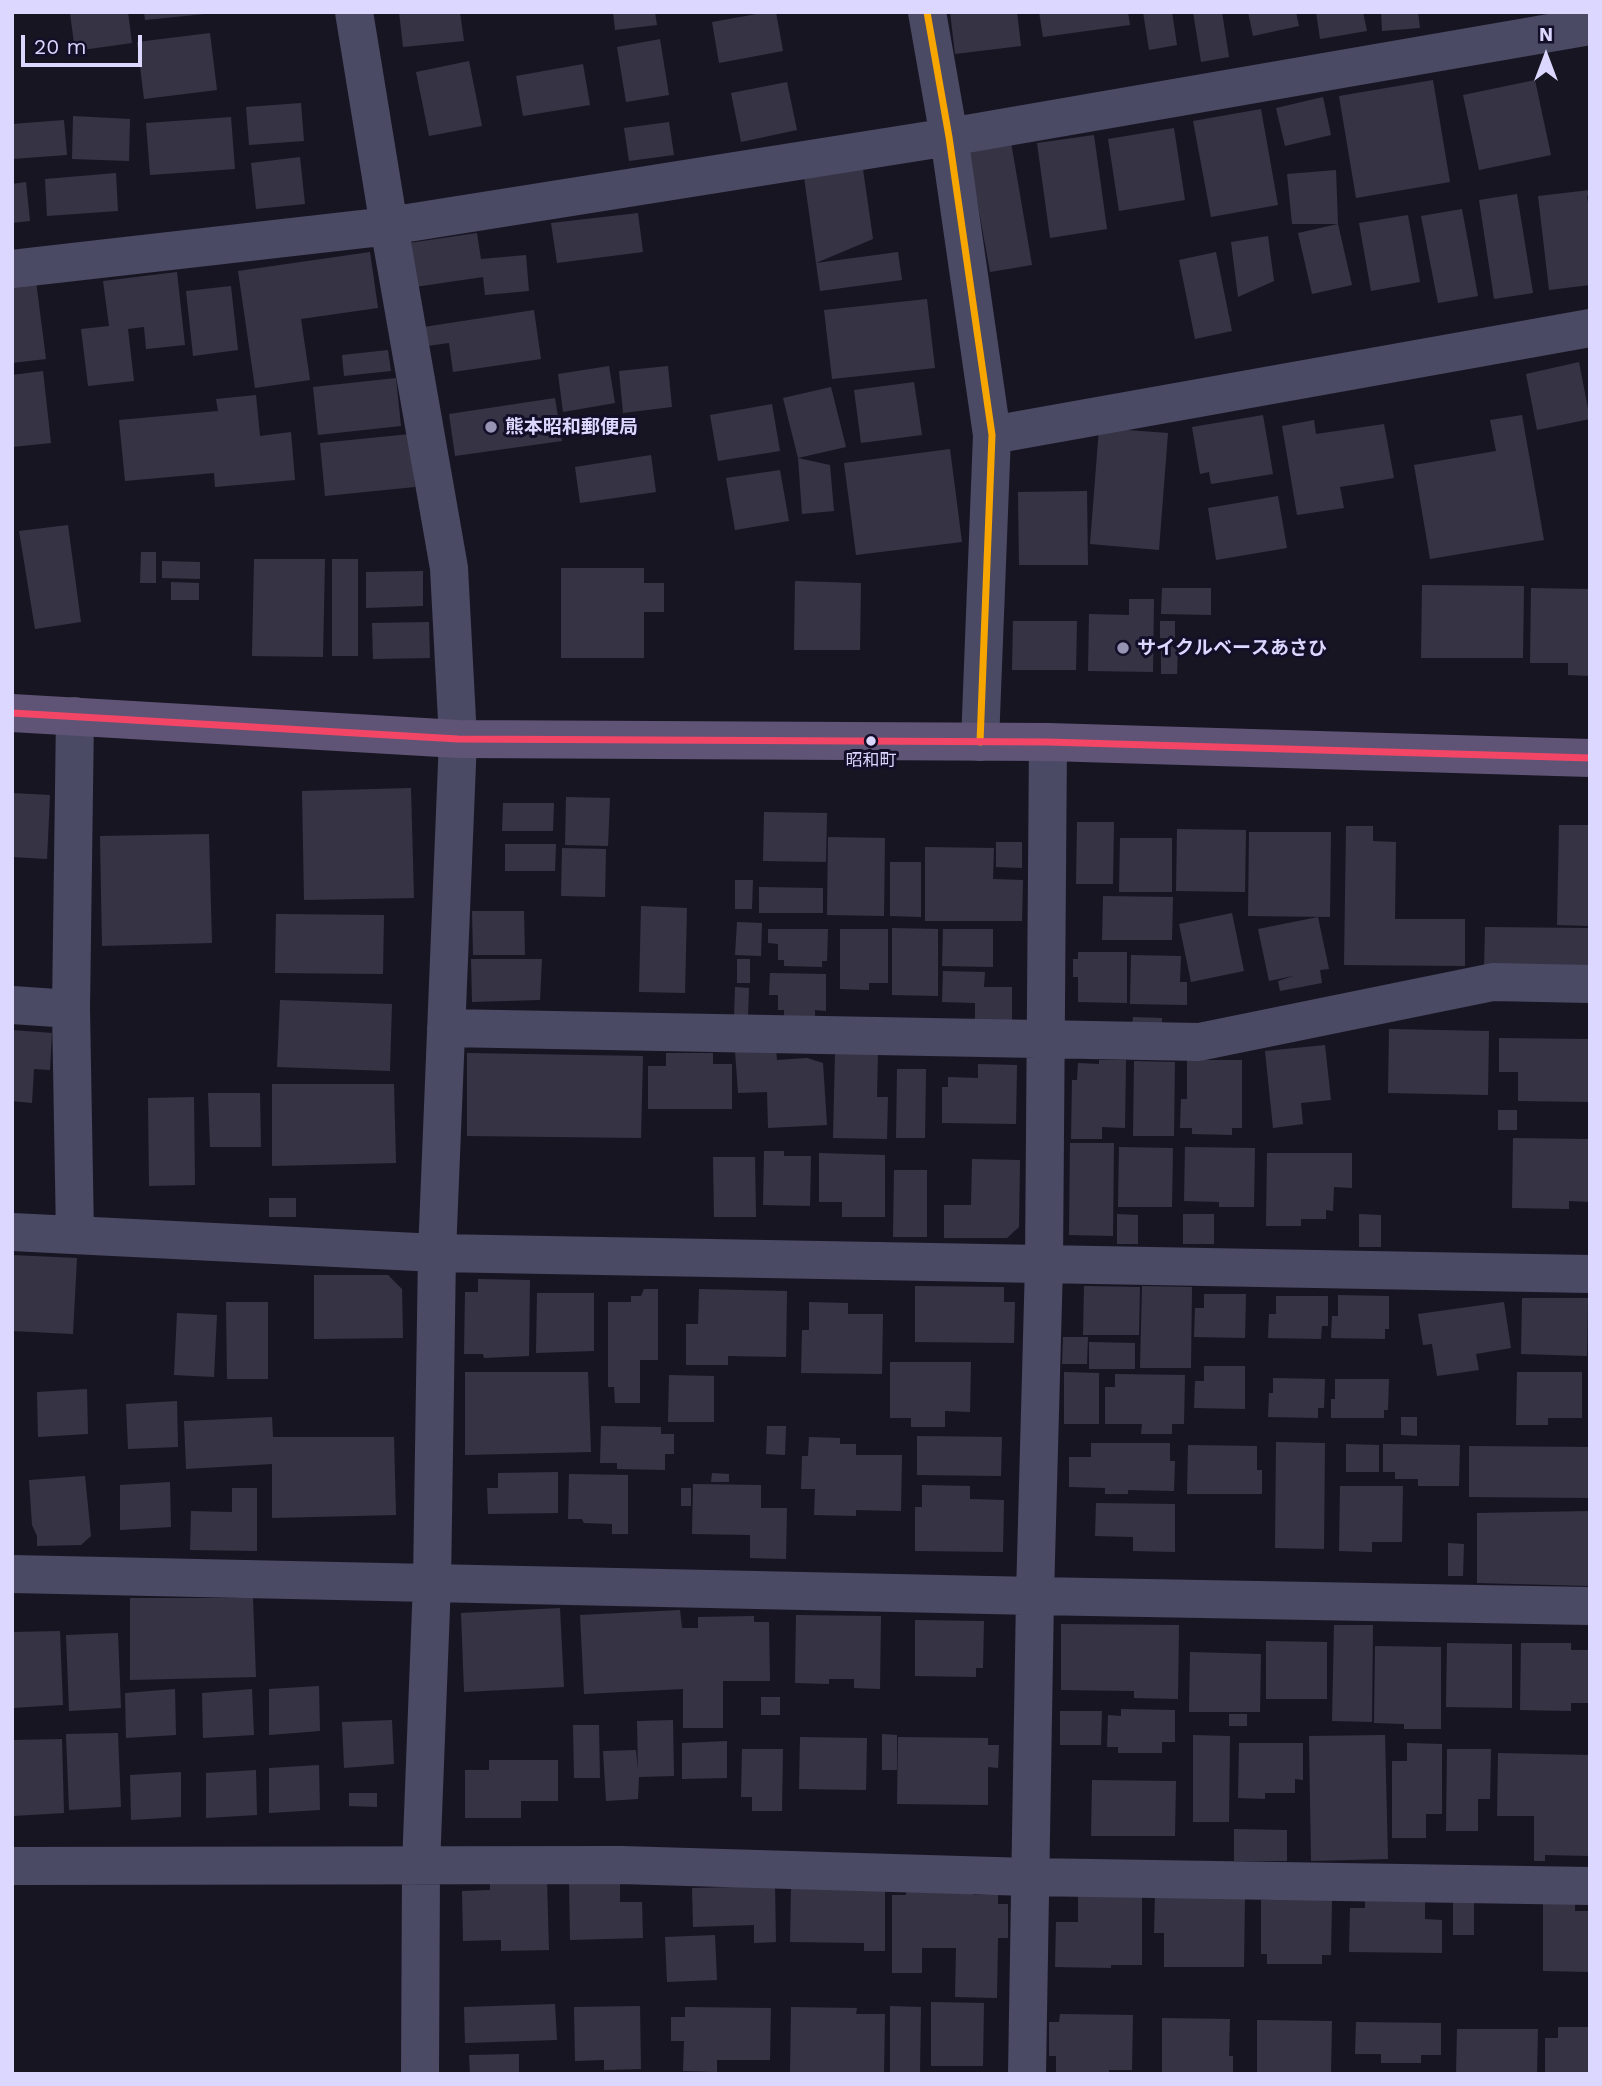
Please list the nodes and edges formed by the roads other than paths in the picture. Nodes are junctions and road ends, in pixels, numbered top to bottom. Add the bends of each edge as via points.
1 (354, 12) edge
2 (927, 12) edge
3 (1590, 26) edge
4 (949, 137) junction
5 (388, 226) junction
6 (12, 268) edge
7 (1590, 328) edge
8 (992, 435) junction
9 (12, 713) edge
10 (75, 716) junction
11 (458, 739) junction
12 (980, 742) junction
13 (1048, 742) junction
14 (1590, 758) edge
15 (1590, 984) edge
16 (12, 1005) edge
17 (71, 1009) junction
18 (446, 1028) junction
19 (1046, 1041) junction
20 (12, 1232) edge
21 (75, 1235) junction
22 (437, 1253) junction
23 (1044, 1264) junction
24 (1590, 1274) edge
25 (12, 1574) edge
26 (432, 1582) junction
27 (1034, 1596) junction
28 (1590, 1606) edge
29 (12, 1866) edge
30 (421, 1866) junction
31 (1029, 1877) junction
32 (1590, 1886) edge
33 (420, 2074) edge
34 (1027, 2074) edge

1 - 5 street
2 - 4 street
3 - 4 street
4 - 5 street
4 - 8 street
5 - 6 street
5 - 11 street via 449,568
7 - 8 street
8 - 12 street
9 - 10 main road
10 - 11 main road
10 - 17 street
11 - 12 main road
11 - 18 street
12 - 13 main road
13 - 14 main road
13 - 19 street
15 - 19 street via 1493,982 1199,1042
16 - 17 street
17 - 21 street
18 - 19 street
18 - 22 street
19 - 23 street
20 - 21 street
21 - 22 street
22 - 23 street
22 - 26 street
23 - 24 street
23 - 27 street
25 - 26 street
26 - 27 street
26 - 30 street
27 - 28 street
27 - 31 street
29 - 30 street
30 - 31 street via 621,1865
30 - 33 street
31 - 32 street
31 - 34 street

